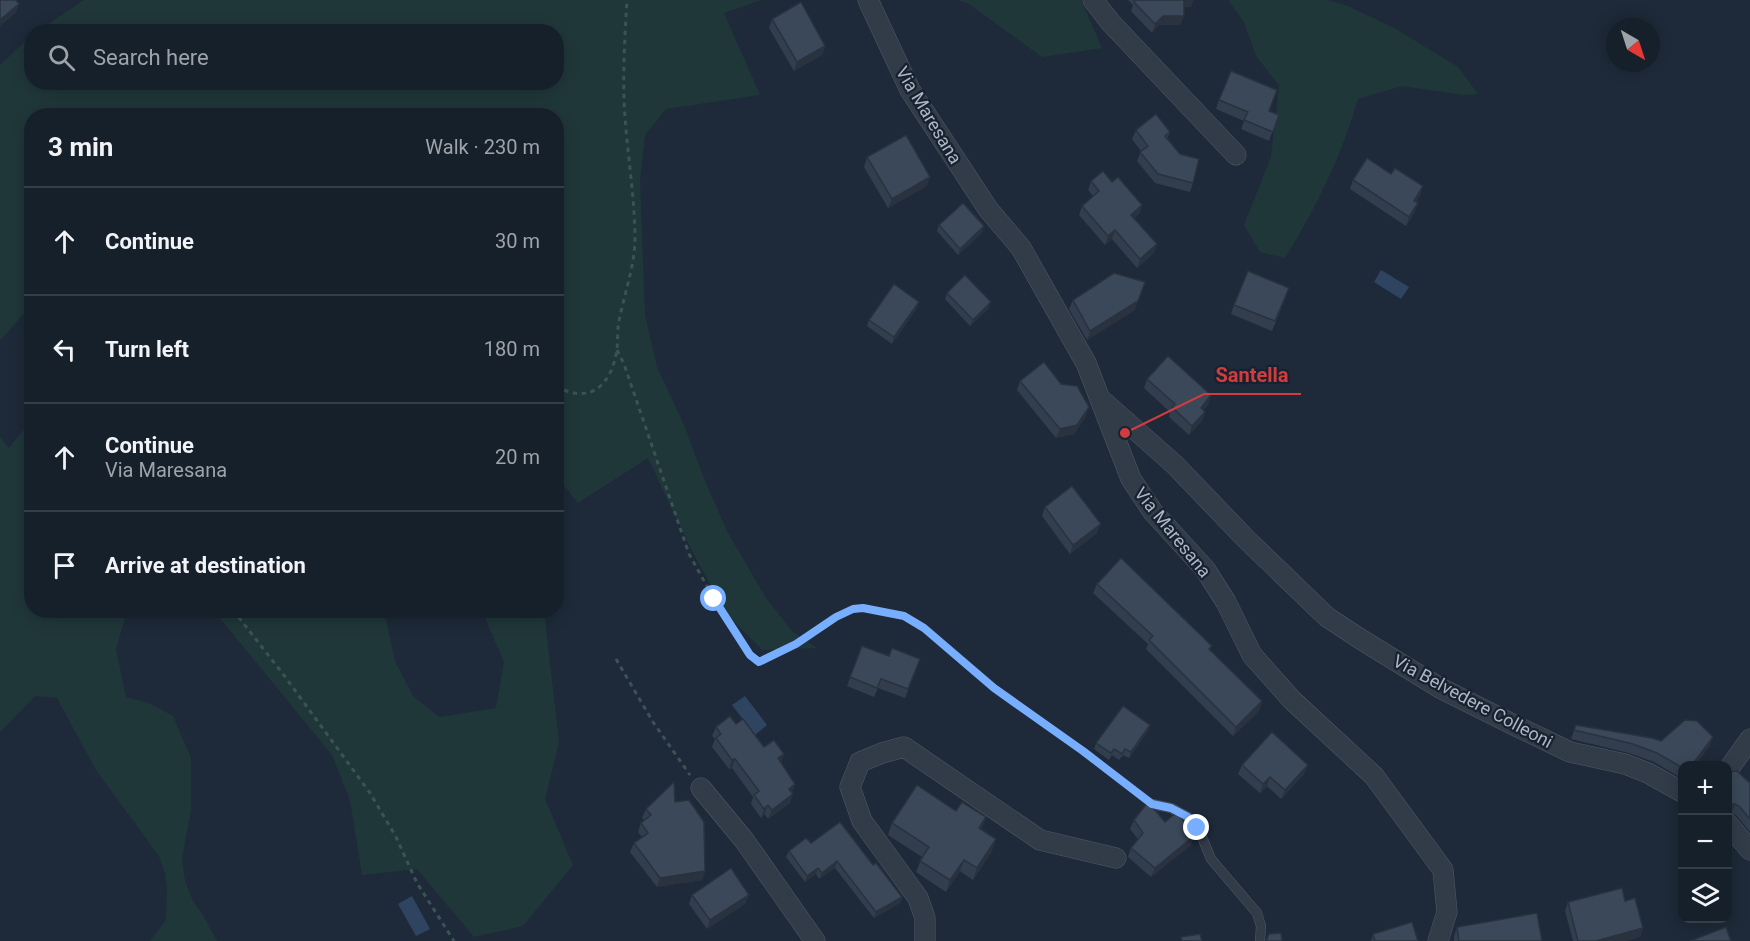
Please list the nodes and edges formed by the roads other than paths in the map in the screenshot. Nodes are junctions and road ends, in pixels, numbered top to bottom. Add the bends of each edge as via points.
1 (868, 0) edge
2 (1093, 0) edge
3 (1236, 155) dead end
4 (1102, 400) junction
5 (1750, 739) edge
6 (1732, 764) edge
7 (701, 788) road end
8 (1678, 789) edge
9 (1152, 804) edge
10 (1732, 829) edge
11 (1750, 850) edge
12 (1116, 858) dead end
13 (815, 941) edge
14 (926, 941) edge
15 (1260, 941) edge
16 (1438, 941) edge

1 - 4 street, Via Maresana via 910,90 988,209 1022,248 1086,363
2 - 3 street
4 - 8 street, Via Belvedere Colleoni via 1175,465 1328,617 1353,635 1440,688 1518,728 1570,752 1648,773
4 - 16 street, Via Maresana via 1131,479 1153,512 1205,569 1252,655 1292,700 1374,776 1443,870 1447,912
5 - 6 street
7 - 13 street via 744,840
9 - 15 lane via 1188,817 1211,859 1257,913
10 - 11 street
12 - 14 street via 1040,840 904,747 860,762 850,787 862,821 918,898 925,918

